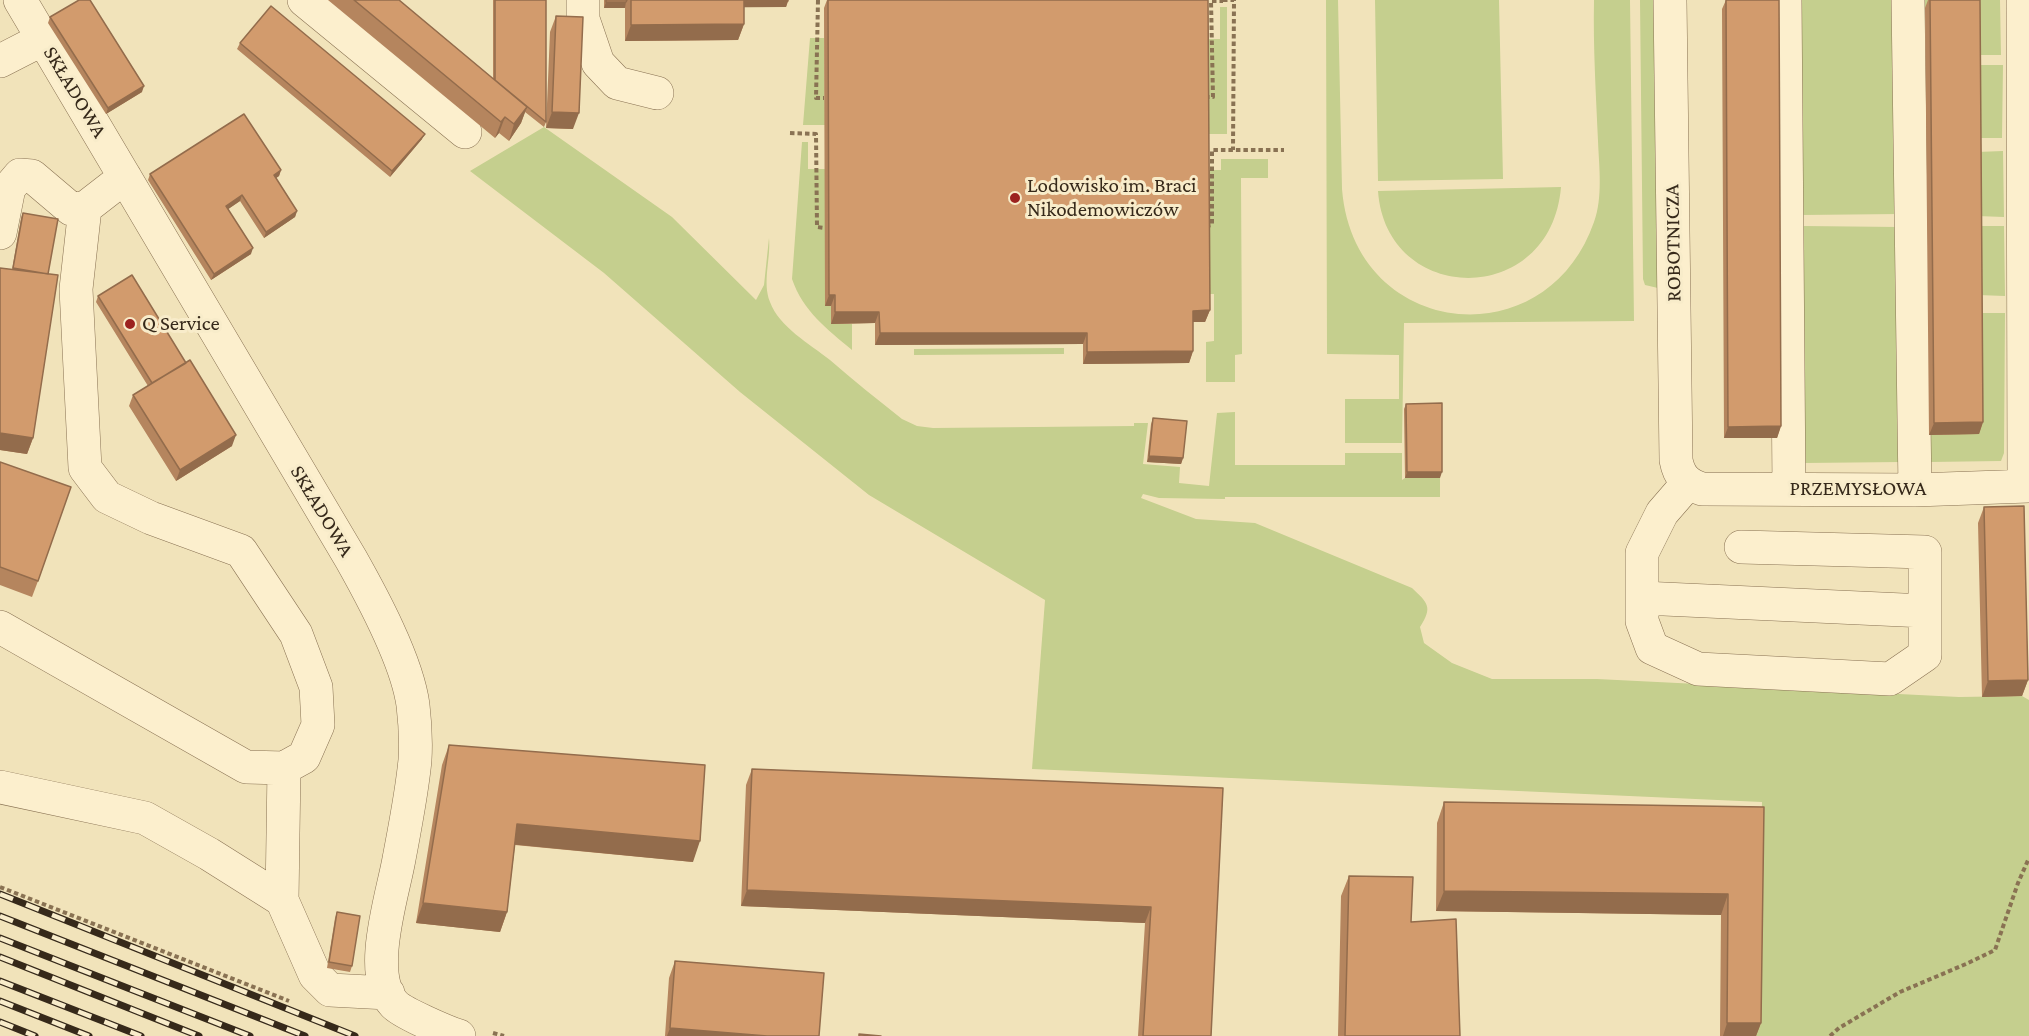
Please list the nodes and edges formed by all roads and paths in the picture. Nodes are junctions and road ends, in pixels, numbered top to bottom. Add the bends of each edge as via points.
1 (20, 0) edge
2 (304, 0) edge
3 (583, 0) edge
4 (818, 0) edge
5 (1670, 0) edge
6 (1785, 0) edge
7 (1908, 0) edge
8 (2023, 0) edge
9 (1223, 1) edge
10 (43, 39) junction
11 (0, 61) edge
12 (657, 93) dead end
13 (1204, 97) edge
14 (824, 98) dead end
15 (465, 132) dead end
16 (790, 133) dead end
17 (1233, 150) junction
18 (1284, 150) dead end
19 (125, 177) junction
20 (85, 208) junction
21 (1205, 226) edge
22 (825, 228) dead end
23 (0, 233) edge
24 (1688, 483) junction
25 (2027, 486) edge
26 (1789, 489) junction
27 (1915, 490) junction
28 (1741, 547) dead end
29 (1642, 598) junction
30 (1925, 611) junction
31 (0, 627) edge
32 (284, 768) junction
33 (0, 787) edge
34 (2029, 858) edge
35 (0, 887) edge
36 (282, 900) junction
37 (388, 993) junction
38 (290, 1002) dead end
39 (459, 1036) edge
40 (1830, 1036) edge

1 - 10 street, SKŁADOWA
2 - 15 street
3 - 12 street via 583,19 598,63 617,83
4 - 14 path via 816,98
5 - 24 street, ROBOTNICZA via 1676,460
6 - 26 street
7 - 27 street
8 - 25 street
9 - 13 path via 1211,1 1213,97
9 - 17 path via 1234,0
10 - 11 street
10 - 19 street, SKŁADOWA
16 - 22 path via 816,134 817,227
17 - 18 path
17 - 21 path via 1212,150 1212,225
19 - 20 street
19 - 37 street, SKŁADOWA via 351,559 386,626 403,669 413,704 415,759 387,911 382,980
20 - 23 street via 71,209 32,176 20,175 9,188
20 - 32 street via 76,289 85,468 106,496 151,518 241,550 296,634 316,687 318,725 304,756
24 - 26 street, PRZEMYSŁOWA via 1702,489
24 - 29 street via 1662,513 1642,553
25 - 27 street, PRZEMYSŁOWA
26 - 27 street, PRZEMYSŁOWA
28 - 30 street via 1925,552
29 - 30 street
29 - 30 street via 1642,621 1652,648 1698,669 1890,679 1925,655
31 - 32 street via 246,767
32 - 36 street
33 - 36 street via 145,818
34 - 40 path via 1995,950 1900,992
35 - 38 path
36 - 37 street via 315,975 330,990
37 - 39 street via 394,1004

